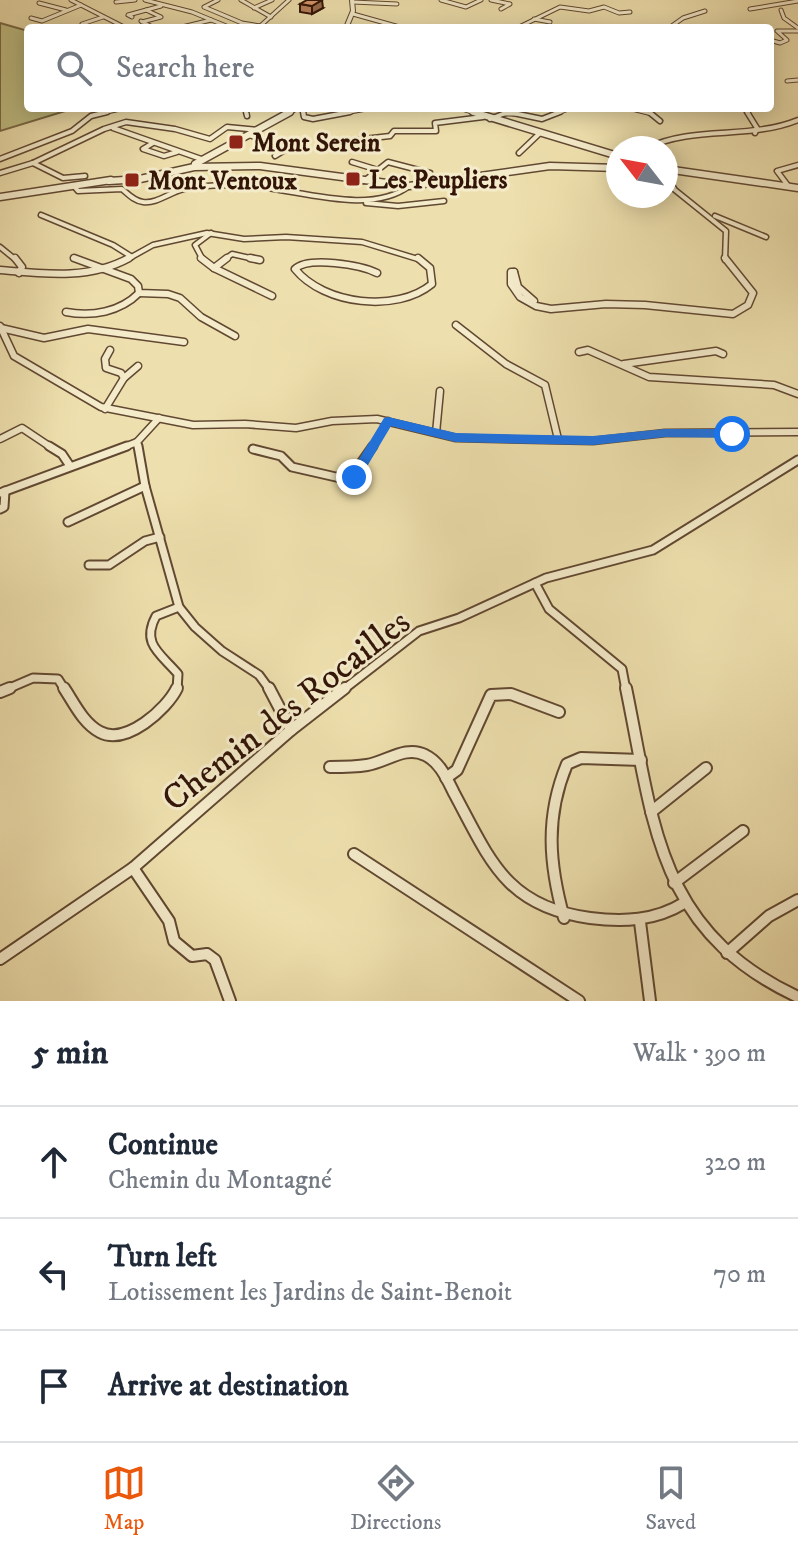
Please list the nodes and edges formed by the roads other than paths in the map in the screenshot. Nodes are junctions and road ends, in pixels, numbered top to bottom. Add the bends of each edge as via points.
1 (71, 0) edge
2 (135, 0) edge
3 (145, 0) edge
4 (218, 0) edge
5 (241, 0) edge
6 (272, 0) edge
7 (289, 0) edge
8 (441, 0) edge
9 (481, 0) edge
10 (491, 0) edge
11 (352, 1) edge
12 (798, 1) edge
13 (39, 3) dead end
14 (83, 4) junction
15 (120, 4) dead end
16 (397, 4) dead end
17 (163, 5) junction
18 (254, 8) junction
19 (501, 9) dead end
20 (750, 9) dead end
21 (68, 10) junction
22 (146, 10) junction
23 (781, 10) dead end
24 (705, 11) dead end
25 (630, 12) dead end
26 (353, 14) junction
27 (103, 17) junction
28 (132, 17) dead end
29 (271, 17) junction
30 (31, 18) dead end
31 (534, 19) junction
32 (211, 20) junction
33 (550, 22) dead end
34 (82, 24) dead end
35 (118, 24) edge
36 (147, 24) edge
37 (194, 24) edge
38 (220, 24) edge
39 (246, 24) edge
40 (263, 24) edge
41 (348, 24) edge
42 (392, 24) edge
43 (525, 24) edge
44 (675, 24) edge
45 (798, 29) edge
46 (774, 41) edge
47 (798, 80) edge
48 (787, 81) dead end
49 (108, 112) edge
50 (246, 112) edge
51 (290, 112) edge
52 (303, 112) edge
53 (351, 112) edge
54 (470, 112) edge
55 (508, 112) edge
56 (508, 112) edge
57 (560, 112) edge
58 (649, 112) edge
59 (747, 112) edge
60 (247, 116) dead end
61 (486, 118) junction
62 (798, 120) edge
63 (660, 121) dead end
64 (113, 128) junction
65 (258, 130) junction
66 (540, 133) junction
67 (755, 133) junction
68 (249, 135) junction
69 (678, 139) edge
70 (355, 140) dead end
71 (298, 142) dead end
72 (153, 143) junction
73 (288, 148) junction
74 (177, 152) junction
75 (606, 152) edge
76 (519, 153) dead end
77 (275, 156) dead end
78 (0, 159) edge
79 (352, 162) dead end
80 (33, 163) junction
81 (203, 163) junction
82 (798, 165) edge
83 (606, 168) edge
84 (378, 170) junction
85 (678, 171) edge
86 (0, 173) edge
87 (430, 173) dead end
88 (85, 176) dead end
89 (364, 181) junction
90 (74, 186) junction
91 (409, 186) junction
92 (789, 187) junction
93 (798, 188) edge
94 (678, 192) edge
95 (0, 197) edge
96 (362, 199) junction
97 (444, 201) dead end
98 (709, 214) junction
99 (41, 215) dead end
100 (211, 233) junction
101 (766, 237) dead end
102 (0, 247) edge
103 (132, 257) junction
104 (74, 258) dead end
105 (260, 260) dead end
106 (214, 268) junction
107 (0, 270) edge
108 (101, 271) junction
109 (19, 273) junction
110 (377, 273) dead end
111 (139, 293) junction
112 (272, 296) dead end
113 (606, 304) junction
114 (66, 312) dead end
115 (456, 325) dead end
116 (0, 327) edge
117 (235, 336) dead end
118 (184, 342) dead end
119 (110, 350) dead end
120 (579, 352) dead end
121 (723, 354) dead end
122 (624, 364) junction
123 (138, 366) dead end
124 (124, 378) junction
125 (440, 391) dead end
126 (798, 394) edge
127 (105, 409) junction
128 (159, 418) junction
129 (388, 421) junction
130 (798, 432) edge
131 (436, 433) junction
132 (0, 439) edge
133 (558, 439) junction
134 (137, 442) junction
135 (253, 449) dead end
136 (798, 460) edge
137 (70, 466) junction
138 (145, 486) junction
139 (2, 492) edge
140 (0, 509) edge
141 (68, 522) dead end
142 (160, 537) junction
143 (89, 565) dead end
144 (535, 583) junction
145 (179, 607) junction
146 (0, 692) edge
147 (559, 712) dead end
148 (291, 730) junction
149 (641, 760) junction
150 (330, 767) dead end
151 (706, 768) dead end
152 (446, 778) junction
153 (651, 812) junction
154 (743, 831) dead end
155 (354, 854) dead end
156 (133, 868) junction
157 (674, 883) junction
158 (798, 900) edge
159 (684, 903) junction
160 (564, 918) junction
161 (640, 922) junction
162 (727, 953) junction
163 (0, 959) edge
164 (798, 997) edge
165 (230, 1001) edge
166 (579, 1001) edge
167 (650, 1001) edge

1 - 14 street
2 - 15 street
3 - 17 street
4 - 39 street via 204,7
5 - 18 street
6 - 18 street
7 - 29 street
8 - 9 street via 466,7
10 - 19 street via 510,4
11 - 16 street
11 - 26 street
12 - 20 street
13 - 21 street
14 - 21 street
14 - 27 street
17 - 22 street
17 - 32 street
18 - 29 street
21 - 30 street via 42,21
22 - 28 street via 128,15
22 - 36 street via 161,17 141,21
23 - 45 street
24 - 44 street
25 - 31 street via 562,6
26 - 41 street
26 - 42 street
27 - 34 street
27 - 35 street
29 - 40 street
31 - 33 street
31 - 43 street
32 - 37 street
32 - 38 street
45 - 46 street via 777,31 787,40
47 - 48 street
49 - 78 street
50 - 60 street
51 - 65 street
52 - 53 street via 313,119
54 - 61 street
55 - 61 street
56 - 57 street via 542,119
58 - 63 street
59 - 67 street
61 - 66 street
61 - 70 street via 435,123 436,131 394,131
62 - 67 street
64 - 65 street via 130,122 210,139 227,127
64 - 72 street
64 - 80 street
65 - 68 street
66 - 75 street
66 - 76 street
67 - 69 street
68 - 73 street
68 - 81 street
71 - 73 street
72 - 74 street
72 - 74 street via 143,149 164,156
73 - 77 street
74 - 81 street
79 - 84 street
80 - 86 street
80 - 88 street via 63,178
81 - 89 street via 279,167
81 - 90 street via 140,179
82 - 92 street via 777,171
83 - 91 street via 550,166
84 - 87 street via 393,162
84 - 89 street
85 - 92 street
89 - 91 street
90 - 95 street
90 - 96 street via 78,191 122,189 146,203 188,188 229,185
91 - 96 street via 393,196
92 - 93 street
94 - 98 street
96 - 97 street via 391,206
98 - 101 street
98 - 113 street via 726,231 725,260 753,293 748,305 733,314 716,315
99 - 103 street
100 - 103 street via 153,245
100 - 106 street via 195,249
100 - 110 street via 375,245 419,258 430,268 432,284 421,295 390,303 321,289 295,269 307,262
102 - 109 street via 22,267
103 - 108 street
104 - 108 street
105 - 106 street via 232,254
106 - 112 street via 257,284
107 - 109 street
108 - 109 street
108 - 111 street via 131,279
111 - 114 street via 119,308
111 - 117 street via 180,298
113 - 113 street via 536,302 518,287 514,272 510,274 520,297 539,307
115 - 133 street via 493,356 545,385
116 - 118 street via 44,338 88,329
116 - 127 street via 19,360
119 - 124 street via 106,368
120 - 122 street via 588,350
121 - 122 street
122 - 126 street via 656,378 774,385
123 - 124 street
124 - 127 street
125 - 131 street
127 - 128 street
128 - 129 street via 193,425 296,428 343,420
128 - 134 street
129 - 131 street
129 - 135 street via 349,480 292,467 281,456
130 - 133 street
131 - 133 street via 456,438
132 - 137 street via 22,428 62,454
134 - 137 street
134 - 138 street
136 - 144 street, Chemin des Rocailles via 653,550
137 - 139 street
138 - 141 street
138 - 142 street
139 - 140 street
142 - 143 street via 109,565
142 - 145 street
144 - 148 street, Chemin des Rocailles via 419,631
144 - 149 street via 544,602 622,669
145 - 146 street via 156,616 148,631 150,641 178,674 177,690 127,732 102,734 86,722 58,679 33,678
145 - 148 street via 222,651 259,675
147 - 152 street via 511,694 491,695 457,770
148 - 156 street, Chemin des Rocailles
149 - 153 street
149 - 160 street via 581,758 567,764 548,820
150 - 152 street via 369,765 413,751 430,757
151 - 153 street
152 - 160 street via 502,878 539,907
153 - 157 street
154 - 157 street
155 - 166 street
156 - 163 street, Chemin des Rocailles
156 - 165 street via 169,921 174,941 192,956 207,954 215,960
157 - 159 street
158 - 162 street via 769,916
159 - 161 street
159 - 162 street
160 - 161 street
161 - 167 street
162 - 164 street

